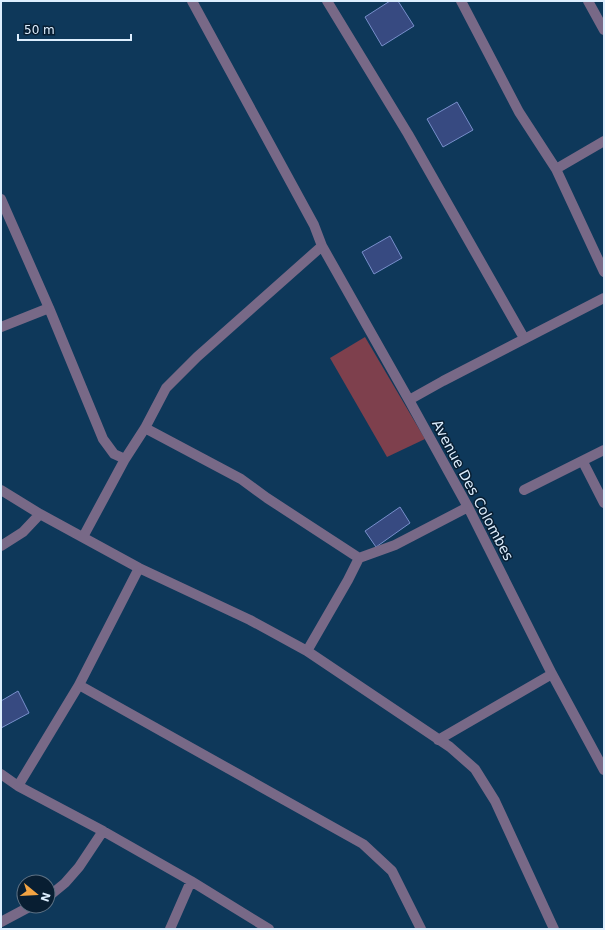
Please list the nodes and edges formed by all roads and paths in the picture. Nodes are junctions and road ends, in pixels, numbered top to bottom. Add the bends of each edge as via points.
1 (192, 1) edge
2 (327, 1) edge
3 (461, 1) edge
4 (588, 1) edge
5 (604, 30) edge
6 (604, 141) edge
7 (556, 169) junction
8 (1, 199) edge
9 (322, 246) junction
10 (604, 272) edge
11 (604, 298) edge
12 (49, 308) junction
13 (1, 327) edge
14 (524, 338) junction
15 (409, 400) junction
16 (145, 428) junction
17 (604, 450) edge
18 (126, 459) junction
19 (583, 462) junction
20 (1, 490) edge
21 (524, 490) dead end
22 (604, 503) edge
23 (468, 507) junction
24 (40, 514) junction
25 (83, 536) junction
26 (1, 546) edge
27 (359, 558) junction
28 (139, 568) junction
29 (307, 651) junction
30 (552, 674) junction
31 (79, 685) junction
32 (438, 740) junction
33 (604, 770) edge
34 (1, 774) edge
35 (18, 786) junction
36 (102, 831) junction
37 (191, 881) junction
38 (56, 890) edge
39 (16, 914) edge
40 (1, 922) edge
41 (170, 929) edge
42 (269, 929) edge
43 (421, 929) edge
44 (554, 929) edge

1 - 9 street, Avenue Des Colombes via 314,226
2 - 14 street via 408,134
3 - 7 street via 519,112
4 - 5 street
6 - 7 street
7 - 10 street
8 - 12 street
9 - 15 street, Avenue Des Colombes
9 - 16 street via 197,357 166,388
11 - 14 street
12 - 13 street
12 - 18 street via 103,439 114,454
14 - 15 street
15 - 23 street, Avenue Des Colombes
16 - 18 street
16 - 27 street via 241,479
17 - 19 street
18 - 25 street
19 - 21 street
19 - 22 street
20 - 24 street
23 - 27 street via 395,545
23 - 30 street, Avenue Des Colombes
24 - 25 street
24 - 26 street via 23,532
25 - 28 street
27 - 29 street
28 - 29 street via 250,620
28 - 31 street
29 - 32 street
30 - 32 street
30 - 33 street, Avenue Des Colombes
31 - 35 street
31 - 43 street via 363,844 392,870
32 - 44 street via 475,769 495,801
34 - 35 street
35 - 36 street
36 - 37 street
36 - 38 street via 79,867
37 - 41 street
37 - 42 street
39 - 40 street

